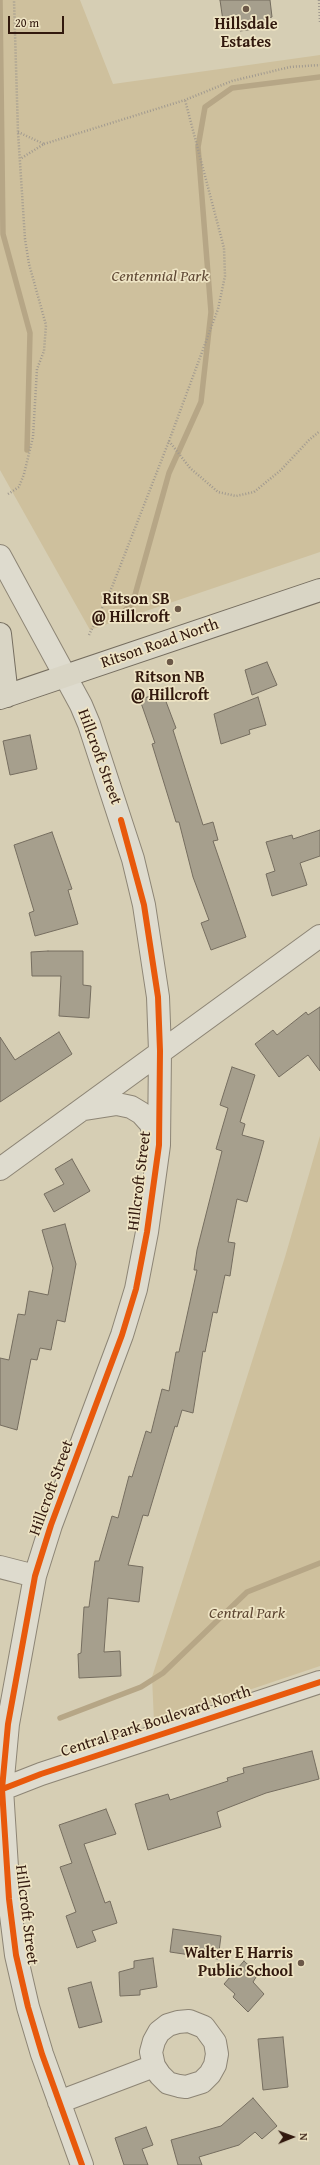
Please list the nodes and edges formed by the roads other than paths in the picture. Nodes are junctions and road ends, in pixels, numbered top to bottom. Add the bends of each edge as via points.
1 (0, 556) edge
2 (320, 590) edge
3 (0, 634) edge
4 (66, 676) junction
5 (4, 697) edge
6 (320, 936) edge
7 (160, 1051) junction
8 (84, 1109) junction
9 (160, 1144) junction
10 (0, 1169) edge
11 (0, 1567) edge
12 (35, 1576) junction
13 (320, 1682) edge
14 (1, 1790) edge
15 (154, 2066) dead end
16 (59, 2102) junction
17 (82, 2165) edge

1 - 4 street, Hillcroft Street
2 - 4 main road, Ritson Road North
3 - 5 main road
4 - 5 main road, Ritson Road North
4 - 7 street, Hillcroft Street via 89,724 133,859 152,952 158,997
6 - 7 street
7 - 8 street
7 - 9 street, Hillcroft Street
8 - 9 street via 117,1104 131,1107 150,1123
8 - 10 street
9 - 12 street, Hillcroft Street via 136,1289 122,1335 51,1525
11 - 12 street
12 - 14 street, Hillcroft Street via 8,1724
13 - 14 street, Central Park Boulevard North via 41,1774
14 - 16 street, Hillcroft Street via 16,1955 28,2007
15 - 16 street
16 - 17 street, Hillcroft Street

